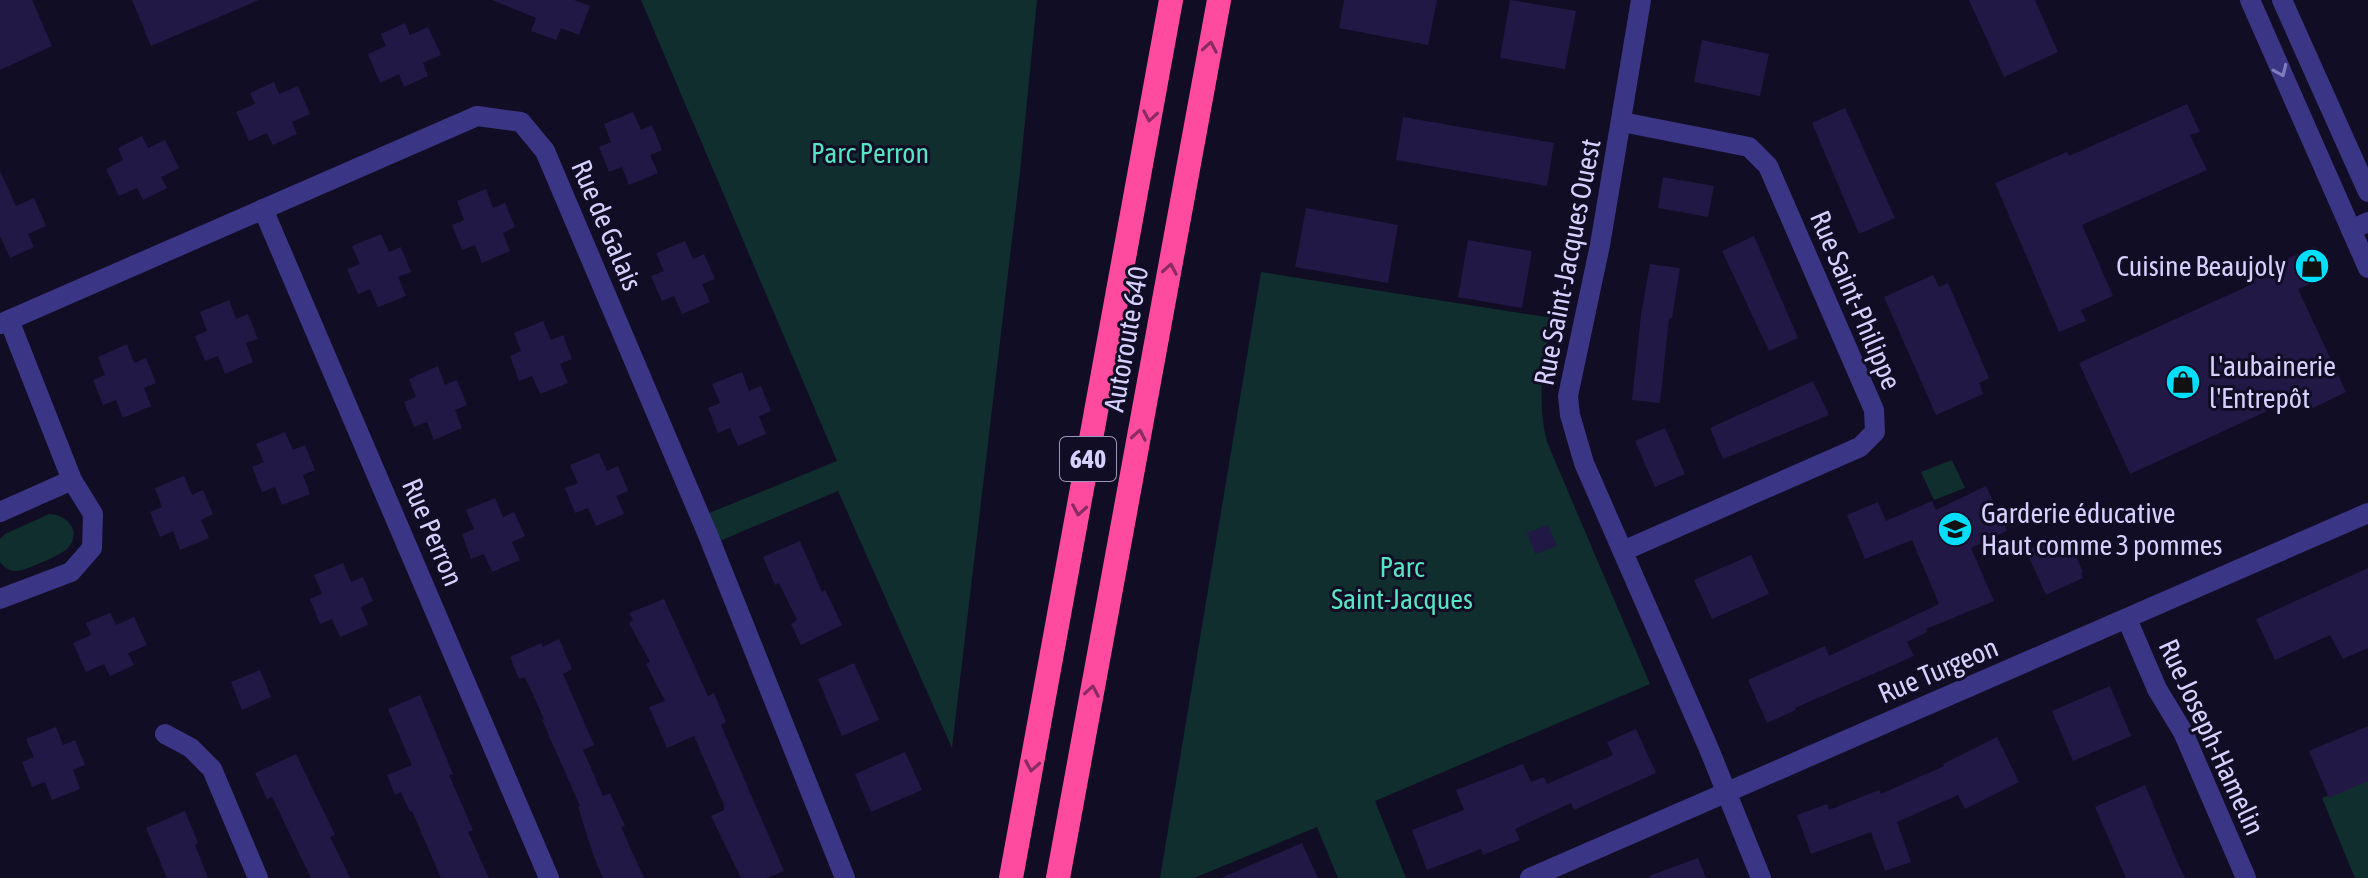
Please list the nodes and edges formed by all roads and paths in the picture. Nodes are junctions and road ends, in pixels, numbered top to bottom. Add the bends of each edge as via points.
1 (1171, 0) edge
2 (1219, 0) edge
3 (1641, 0) edge
4 (2250, 0) edge
5 (2282, 0) edge
6 (1622, 122) junction
7 (2368, 192) edge
8 (263, 209) junction
9 (2359, 226) edge
10 (2368, 268) edge
11 (4, 322) edge
12 (72, 480) junction
13 (0, 512) edge
14 (2368, 513) edge
15 (1623, 551) junction
16 (0, 599) edge
17 (2127, 619) junction
18 (165, 734) dead end
19 (1726, 793) junction
20 (258, 878) edge
21 (549, 878) edge
22 (845, 878) edge
23 (1011, 878) edge
24 (1058, 878) edge
25 (1530, 878) edge
26 (1761, 878) edge
27 (2246, 878) edge

1 -> 23 highway, Autoroute 640 / 640
24 -> 2 highway, Autoroute 640 / 640
3 - 6 street, Rue Saint-Jacques Ouest
4 -> 9 street
5 - 7 street
6 - 15 street, Rue Saint-Jacques Ouest via 1568,396 1584,463
6 - 15 street, Rue Saint-Philippe via 1749,147 1768,166 1874,410 1875,432 1860,447 1835,459
8 - 11 street, Rue de Galais
8 - 21 street, Rue Perron
8 - 22 street, Rue de Galais via 477,116 521,122 545,151 708,535
9 - 10 street
11 - 12 street
12 - 13 street
12 - 16 street via 93,514 92,548 71,572
14 - 17 street, Rue Turgeon
15 - 19 street, Rue Saint-Jacques Ouest
17 - 19 street, Rue Turgeon
17 - 27 street, Rue Joseph-Hamelin
18 - 20 street via 191,748 212,769
19 - 25 street, Rue Turgeon
19 - 26 street, Rue Saint-Jacques Ouest

